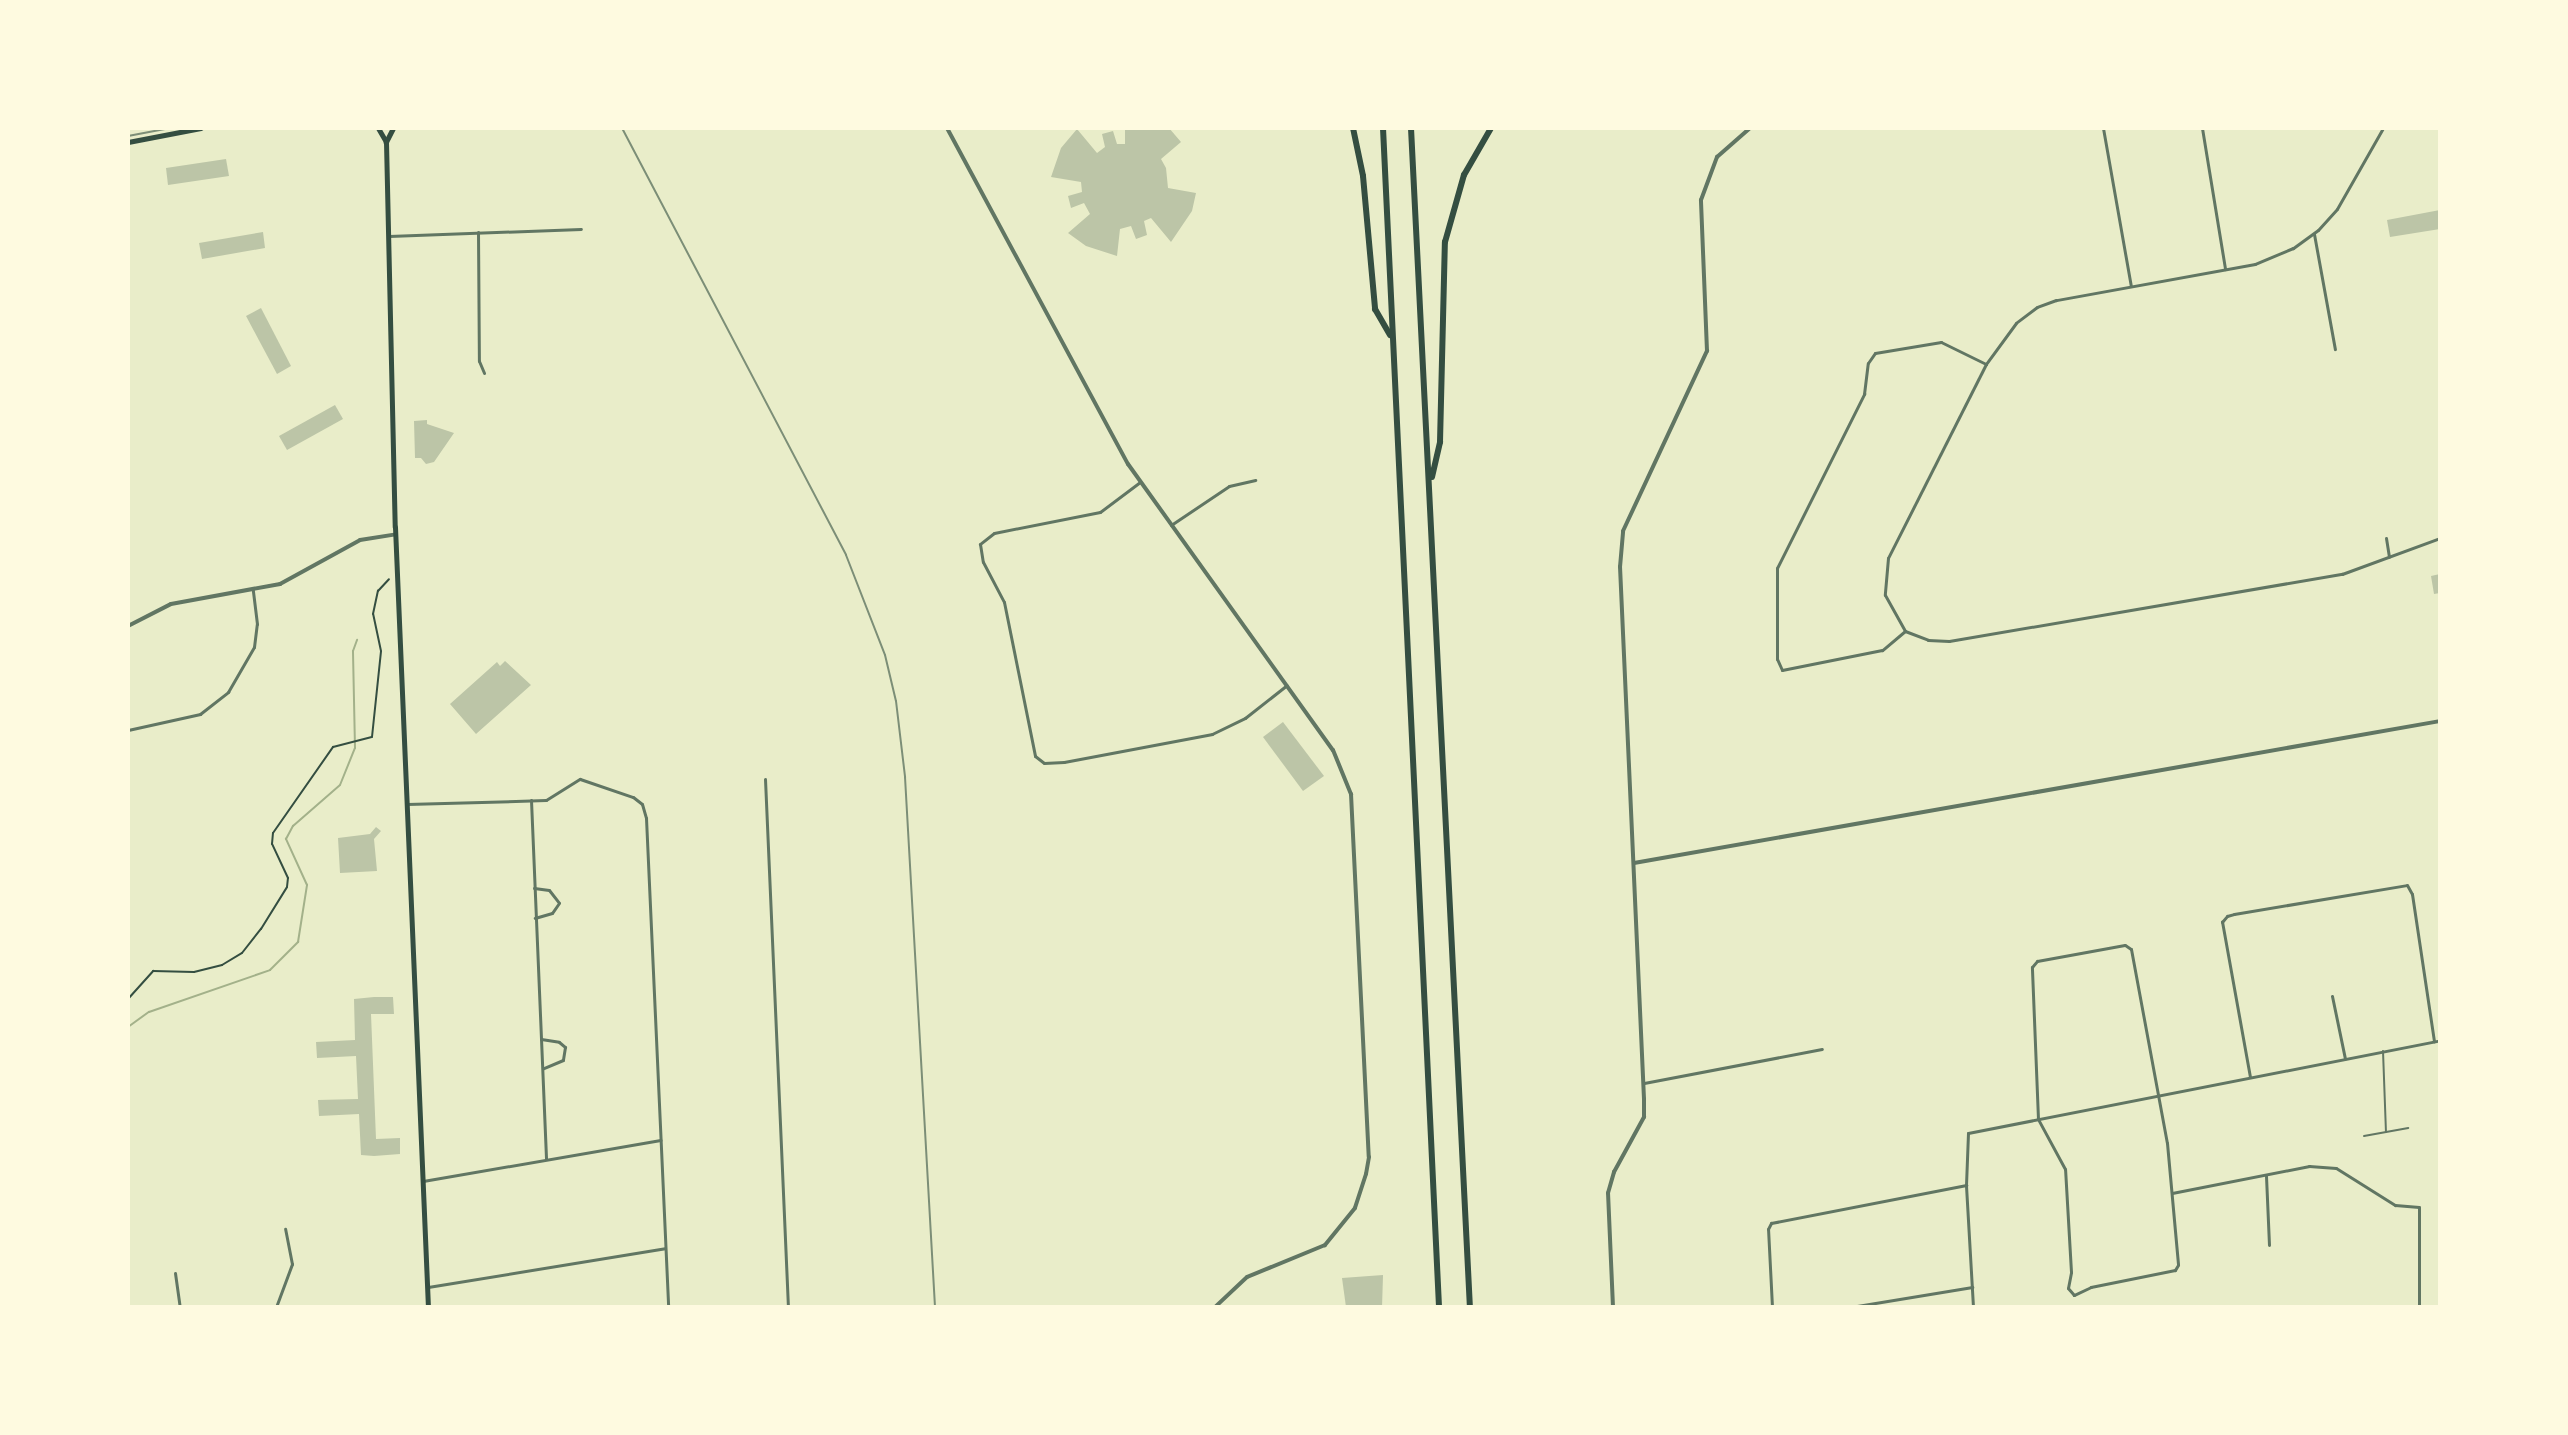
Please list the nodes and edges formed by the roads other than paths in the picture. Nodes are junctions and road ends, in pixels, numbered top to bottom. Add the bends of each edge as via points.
1 (201, 128) edge
2 (378, 128) edge
3 (393, 128) edge
4 (947, 128) edge
5 (1353, 128) edge
6 (1383, 128) edge
7 (1411, 128) edge
8 (1491, 128) edge
9 (1750, 128) edge
10 (2103, 128) edge
11 (2202, 128) edge
12 (2383, 128) edge
13 (128, 142) edge
14 (386, 142) junction
15 (581, 229) dead end
16 (478, 232) junction
17 (2314, 234) junction
18 (389, 236) junction
19 (2225, 269) junction
20 (2131, 286) junction
21 (1392, 338) junction
22 (2335, 349) dead end
23 (1986, 364) junction
24 (484, 373) dead end
25 (1255, 480) dead end
26 (1140, 482) junction
27 (1430, 484) junction
28 (1171, 525) junction
29 (396, 534) junction
30 (2386, 538) dead end
31 (2440, 538) edge
32 (2389, 557) junction
33 (253, 590) junction
34 (128, 626) edge
35 (1905, 631) junction
36 (1287, 685) junction
37 (2440, 721) edge
38 (128, 730) edge
39 (765, 779) dead end
40 (531, 800) junction
41 (406, 804) junction
42 (1634, 863) junction
43 (534, 888) junction
44 (535, 918) junction
45 (2332, 996) dead end
46 (541, 1039) junction
47 (2440, 1040) edge
48 (2434, 1041) junction
49 (1822, 1049) dead end
50 (2383, 1050) junction
51 (2345, 1059) junction
52 (542, 1068) junction
53 (2250, 1077) junction
54 (1644, 1083) junction
55 (2157, 1096) junction
56 (2038, 1119) junction
57 (2408, 1128) dead end
58 (2386, 1132) junction
59 (2364, 1136) dead end
60 (661, 1140) junction
61 (546, 1159) junction
62 (2266, 1176) junction
63 (423, 1181) junction
64 (1966, 1185) junction
65 (2172, 1193) junction
66 (285, 1229) dead end
67 (2269, 1245) dead end
68 (665, 1248) junction
69 (175, 1273) dead end
70 (1972, 1287) junction
71 (427, 1288) junction
72 (180, 1307) edge
73 (276, 1307) edge
74 (428, 1307) edge
75 (668, 1307) edge
76 (788, 1307) edge
77 (1215, 1307) edge
78 (1439, 1307) edge
79 (1470, 1307) edge
80 (1613, 1307) edge
81 (1772, 1307) edge
82 (1851, 1307) edge
83 (1973, 1307) edge
84 (2419, 1307) edge

1 - 13 main road
2 - 14 main road
3 - 14 main road
4 - 26 street
5 - 21 highway via 1363,176 1375,309
6 - 21 highway
7 - 27 highway
8 - 27 highway via 1464,175 1445,242 1440,442
9 - 42 street via 1717,157 1701,200 1707,351 1623,531 1620,567
10 - 20 street
11 - 19 street
12 - 17 street via 2341,203
14 - 18 main road
15 - 16 street
16 - 18 street
16 - 24 street via 479,361
17 - 19 street via 2276,257
17 - 22 street
18 - 29 main road
19 - 20 street
20 - 23 street via 2037,307 2010,329
21 - 78 highway
23 - 35 street via 1886,563 1885,595
23 - 35 street via 1941,342 1875,353 1868,363 1864,394 1777,568 1777,659 1782,670 1882,650
25 - 28 street via 1229,486
26 - 28 street
26 - 36 street via 1100,512 994,533 980,544 983,562 1004,602 1035,756 1044,763 1064,762 1212,734 1245,718
27 - 79 highway
28 - 36 street
29 - 33 street via 360,540 299,576
29 - 41 main road
30 - 32 street
31 - 32 street
32 - 35 street via 2342,574 1949,641
33 - 34 street via 171,604
33 - 38 street via 254,647 218,703 174,722
36 - 77 street via 1337,757 1351,794 1369,1157 1355,1208 1339,1232 1313,1252 1247,1277
37 - 42 street
39 - 76 street
40 - 41 street
40 - 43 street
40 - 60 street via 555,797 580,779 633,797 646,811
41 - 63 main road
42 - 54 street
43 - 44 street
43 - 44 street via 549,890 559,903 552,913
44 - 46 street
45 - 51 street
46 - 52 street
46 - 52 street via 565,1047 563,1060
47 - 48 street
48 - 50 street
48 - 53 street via 2407,885 2234,914 2222,922
49 - 54 street
50 - 51 street
50 - 58 lane
51 - 53 street
52 - 61 street
53 - 55 street
54 - 80 street via 1644,1117 1608,1193
55 - 56 street
55 - 56 street via 2129,947 2037,961 2032,974
55 - 65 street
56 - 64 street via 1968,1133
56 - 65 street via 2065,1169 2070,1294 2177,1269
57 - 58 lane
58 - 59 lane
60 - 61 street
60 - 68 street
61 - 63 street
62 - 65 street
62 - 67 street
62 - 84 street via 2309,1166 2331,1167 2395,1205 2419,1207
63 - 71 main road
64 - 70 street
64 - 81 street via 1771,1223
66 - 73 street via 292,1264
68 - 71 street
68 - 75 street
69 - 72 street
70 - 82 street
70 - 83 street
71 - 74 main road

